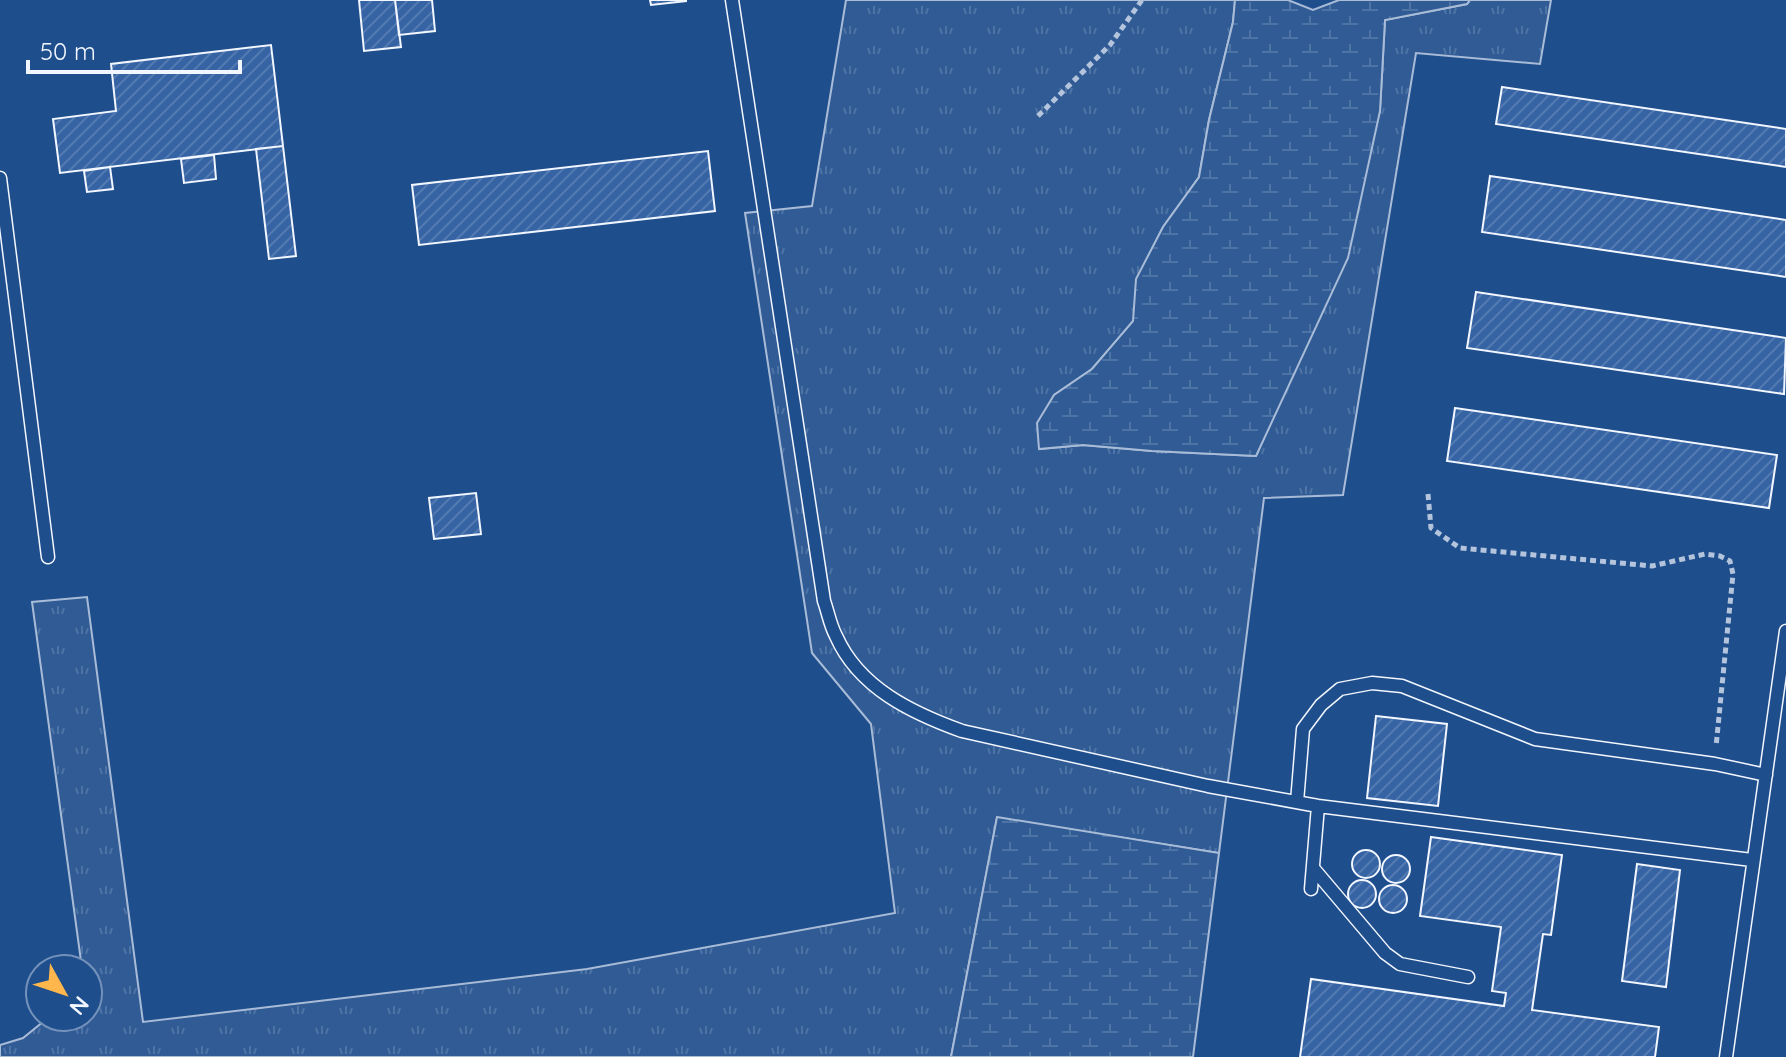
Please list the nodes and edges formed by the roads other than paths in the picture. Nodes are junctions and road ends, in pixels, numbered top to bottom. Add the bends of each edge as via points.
1 (732, 0) edge
2 (0, 178) edge
3 (48, 557) dead end
4 (1786, 631) edge
5 (1766, 775) junction
6 (1297, 802) junction
7 (1318, 806) junction
8 (1752, 860) junction
9 (1313, 868) junction
10 (1311, 889) dead end
11 (1468, 977) dead end
12 (1726, 1057) edge

1 - 6 lane via 824,601 851,661 897,703 962,731
2 - 3 lane
4 - 5 lane
5 - 6 lane via 1535,739 1414,690 1372,683 1340,689 1303,729
5 - 8 lane
6 - 7 lane
7 - 8 lane
7 - 9 lane
8 - 12 lane
9 - 10 lane
9 - 11 lane via 1400,964

